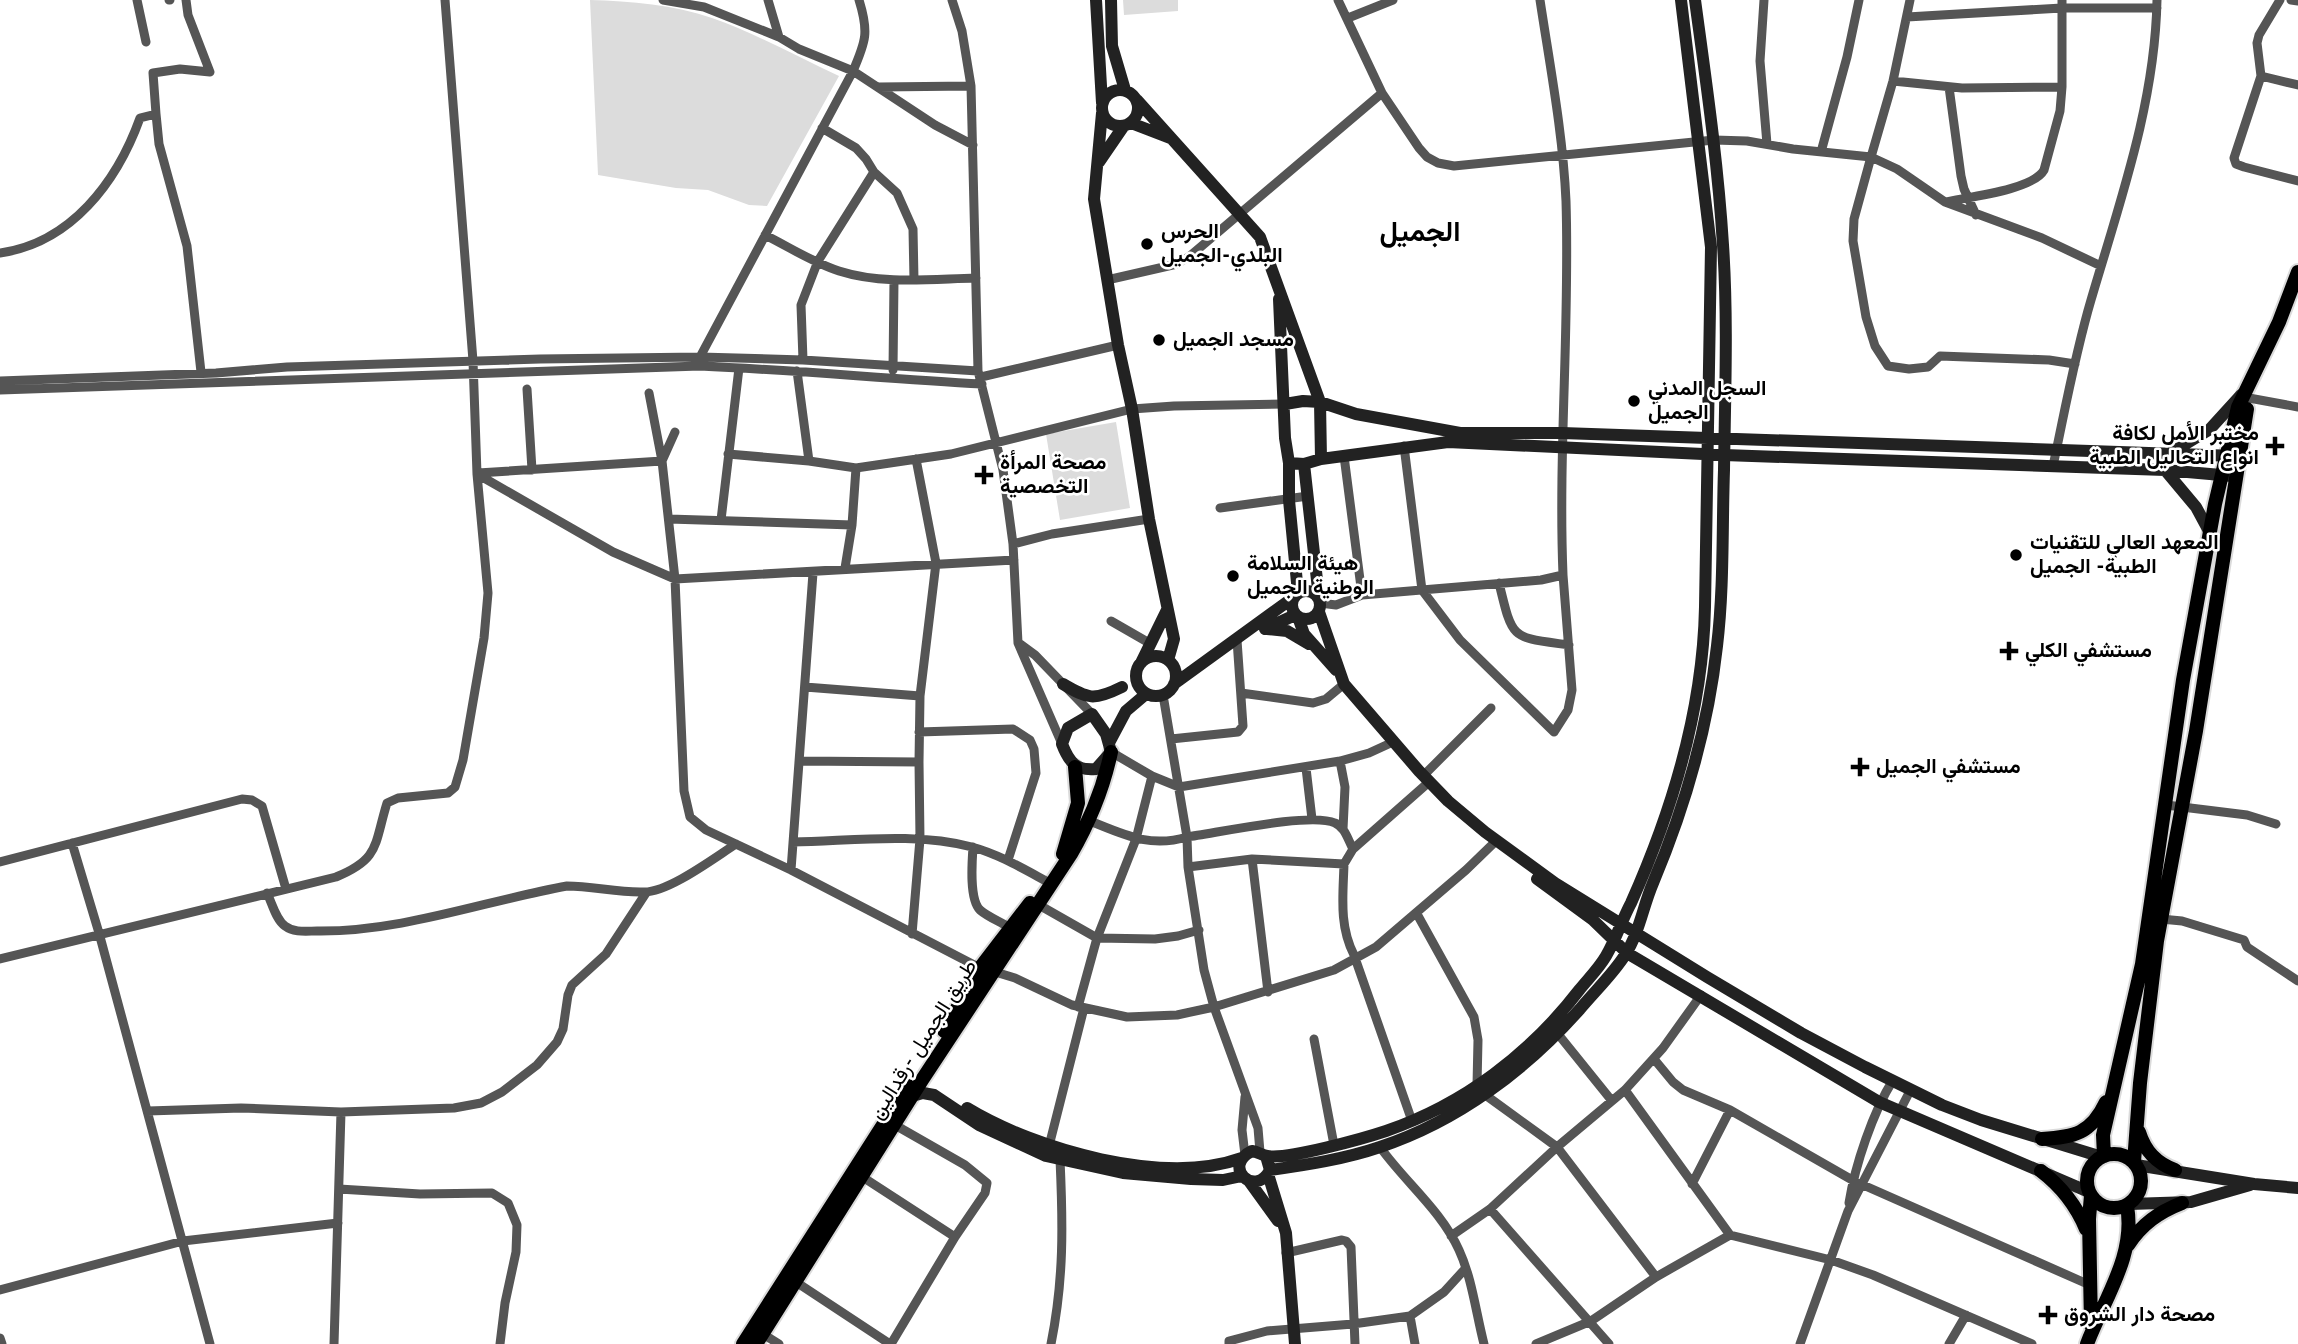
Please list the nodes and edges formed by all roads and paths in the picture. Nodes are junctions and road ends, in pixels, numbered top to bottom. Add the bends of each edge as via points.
1 (137, 0) edge
2 (186, 0) edge
3 (445, 0) edge
4 (663, 0) edge
5 (768, 0) edge
6 (859, 0) edge
7 (952, 0) edge
8 (1096, 0) edge
9 (1111, 0) edge
10 (1338, 0) edge
11 (1393, 0) edge
12 (1540, 0) edge
13 (1681, 0) edge
14 (1695, 0) edge
15 (1764, 0) edge
16 (1859, 0) edge
17 (1910, 0) edge
18 (2280, 0) edge
19 (2291, 0) edge
20 (2298, 1) edge
21 (2062, 4) edge
22 (2157, 4) edge
23 (1907, 17) junction
24 (1348, 18) junction
25 (779, 37) junction
26 (146, 42) dead end
27 (853, 71) junction
28 (2261, 76) junction
29 (1893, 81) junction
30 (2298, 85) edge
31 (971, 86) junction
32 (879, 87) junction
33 (1949, 87) junction
34 (2062, 87) junction
35 (1125, 90) junction
36 (1382, 93) junction
37 (1136, 100) junction
38 (1102, 108) junction
39 (156, 114) junction
40 (1127, 125) junction
41 (822, 128) junction
42 (1174, 140) junction
43 (1714, 140) junction
44 (1700, 141) junction
45 (1767, 144) junction
46 (973, 145) junction
47 (1821, 152) junction
48 (1562, 156) junction
49 (1871, 157) junction
50 (1097, 165) junction
51 (874, 172) junction
52 (2298, 181) edge
53 (1968, 197) junction
54 (1945, 202) junction
55 (1240, 215) junction
56 (1976, 215) junction
57 (765, 235) junction
58 (0, 253) edge
59 (818, 261) junction
60 (2101, 266) junction
61 (2298, 272) edge
62 (976, 278) junction
63 (914, 280) junction
64 (1107, 280) junction
65 (894, 281) junction
66 (1278, 281) junction
67 (1118, 345) junction
68 (701, 357) junction
69 (803, 360) junction
70 (473, 361) junction
71 (2075, 364) junction
72 (893, 366) junction
73 (739, 368) junction
74 (797, 371) junction
75 (201, 372) junction
76 (474, 373) junction
77 (980, 377) junction
78 (893, 379) junction
79 (0, 381) edge
80 (527, 389) dead end
81 (0, 390) edge
82 (649, 393) dead end
83 (2244, 398) junction
84 (1321, 402) junction
85 (1285, 404) junction
86 (2298, 407) edge
87 (1132, 409) junction
88 (675, 432) dead end
89 (1562, 433) junction
90 (1707, 438) junction
91 (1724, 439) junction
92 (998, 443) junction
93 (1404, 446) junction
94 (1562, 448) junction
95 (2056, 451) junction
96 (2170, 453) junction
97 (728, 454) junction
98 (1706, 454) junction
99 (1724, 455) junction
100 (1344, 456) junction
101 (2232, 456) junction
102 (916, 459) junction
103 (1321, 459) junction
104 (662, 461) junction
105 (809, 461) junction
106 (1289, 463) junction
107 (1304, 464) junction
108 (2053, 466) junction
109 (856, 468) junction
110 (532, 470) junction
111 (2165, 470) junction
112 (477, 474) junction
113 (2229, 475) junction
114 (1308, 496) junction
115 (1289, 500) junction
116 (1220, 508) dead end
117 (669, 519) junction
118 (1149, 519) junction
119 (721, 520) junction
120 (852, 525) junction
121 (2210, 533) junction
122 (1013, 544) junction
123 (1014, 560) junction
124 (936, 563) junction
125 (845, 568) junction
126 (813, 573) junction
127 (1563, 575) junction
128 (1295, 576) junction
129 (675, 579) junction
130 (1499, 583) junction
131 (1422, 590) junction
132 (1296, 595) junction
133 (1362, 595) junction
134 (1320, 604) junction
135 (1167, 610) junction
136 (1273, 612) junction
137 (1297, 616) junction
138 (1111, 621) dead end
139 (1267, 629) junction
140 (1241, 637) junction
141 (1018, 643) junction
142 (1151, 644) junction
143 (1569, 645) junction
144 (1318, 651) junction
145 (1169, 661) junction
146 (1141, 663) junction
147 (1201, 664) junction
148 (1136, 676) junction
149 (1342, 680) junction
150 (1063, 684) junction
151 (1174, 684) junction
152 (805, 687) junction
153 (1122, 687) junction
154 (1241, 693) junction
155 (1146, 694) junction
156 (1163, 695) junction
157 (920, 696) junction
158 (1491, 708) dead end
159 (1092, 714) junction
160 (919, 732) junction
161 (1171, 739) junction
162 (1393, 741) junction
163 (1062, 744) junction
164 (1110, 748) junction
165 (799, 761) junction
166 (1340, 761) junction
167 (919, 762) junction
168 (1075, 767) junction
169 (1306, 768) junction
170 (1152, 776) junction
171 (1426, 779) junction
172 (1179, 787) junction
173 (2166, 805) junction
174 (2182, 807) junction
175 (1312, 819) junction
176 (1090, 821) junction
177 (2276, 824) dead end
178 (1343, 829) junction
179 (1187, 837) junction
180 (920, 839) junction
181 (1136, 839) junction
182 (793, 842) junction
183 (1495, 842) junction
184 (72, 843) junction
185 (736, 844) junction
186 (973, 848) junction
187 (1353, 849) junction
188 (1252, 859) junction
189 (1008, 860) junction
190 (0, 862) edge
191 (1344, 864) junction
192 (1188, 867) junction
193 (791, 870) junction
194 (1046, 881) junction
195 (286, 889) junction
196 (267, 893) junction
197 (646, 893) junction
198 (1039, 905) junction
199 (1417, 914) junction
200 (2161, 919) junction
201 (1622, 924) junction
202 (1010, 928) junction
203 (1199, 930) junction
204 (1636, 931) junction
205 (99, 933) junction
206 (912, 934) junction
207 (1097, 938) junction
208 (1614, 940) junction
209 (1627, 953) junction
210 (0, 959) edge
211 (1355, 959) junction
212 (986, 970) junction
213 (2298, 981) edge
214 (1268, 992) junction
215 (1701, 995) junction
216 (1214, 1007) junction
217 (1081, 1008) junction
218 (1558, 1034) junction
219 (1314, 1039) dead end
220 (1654, 1059) junction
221 (917, 1079) junction
222 (1893, 1080) junction
223 (2114, 1082) junction
224 (1481, 1089) junction
225 (1911, 1089) junction
226 (1625, 1090) junction
227 (1245, 1095) junction
228 (912, 1096) junction
229 (1612, 1101) junction
230 (1879, 1102) junction
231 (1730, 1110) junction
232 (1899, 1110) junction
233 (148, 1111) junction
234 (341, 1112) junction
235 (1412, 1121) junction
236 (2137, 1123) junction
237 (895, 1125) junction
238 (2042, 1139) junction
239 (1334, 1145) junction
240 (1049, 1146) junction
241 (1380, 1147) junction
242 (1557, 1147) junction
243 (1263, 1154) junction
244 (1243, 1156) junction
245 (2103, 1156) junction
246 (1060, 1159) junction
247 (2135, 1163) junction
248 (2175, 1170) junction
249 (2040, 1171) junction
250 (1269, 1172) junction
251 (861, 1177) junction
252 (1245, 1178) junction
253 (1858, 1183) junction
254 (1692, 1184) junction
255 (2254, 1184) junction
256 (2298, 1188) edge
257 (339, 1189) junction
258 (2090, 1194) junction
259 (2182, 1203) junction
260 (2129, 1205) junction
261 (1490, 1209) junction
262 (338, 1223) junction
263 (1286, 1233) junction
264 (1730, 1235) junction
265 (1451, 1236) junction
266 (955, 1237) junction
267 (183, 1241) junction
268 (2127, 1246) junction
269 (2090, 1247) junction
270 (1286, 1253) junction
271 (1831, 1260) junction
272 (1465, 1269) junction
273 (1656, 1277) junction
274 (796, 1282) junction
275 (2092, 1286) junction
276 (0, 1290) edge
277 (1966, 1315) junction
278 (1410, 1316) junction
279 (1591, 1321) junction
280 (1353, 1324) junction
281 (1294, 1329) junction
282 (0, 1338) edge
283 (760, 1339) edge
284 (2089, 1339) edge
285 (1227, 1343) edge
286 (2, 1344) edge
287 (210, 1344) edge
288 (334, 1344) edge
289 (500, 1344) edge
290 (743, 1344) edge
291 (779, 1344) edge
292 (890, 1344) edge
293 (1051, 1344) edge
294 (1295, 1344) edge
295 (1355, 1344) edge
296 (1415, 1344) edge
297 (1484, 1344) edge
298 (1536, 1344) edge
299 (1609, 1344) edge
300 (1800, 1344) edge
301 (1950, 1344) edge
302 (2032, 1344) edge

1 - 26 street
2 - 39 street via 210,72 180,69 153,73
3 - 70 street
4 - 25 street via 704,7
5 - 25 street
6 - 27 street via 866,34
7 - 31 street
8 - 38 street
9 - 35 street via 1112,46
10 - 24 street
11 - 24 street
12 - 48 street
13 - 44 street
14 - 43 street
15 - 45 street via 1760,61
16 - 47 street
17 - 23 street
18 - 28 street via 2257,43
19 - 20 street
21 - 22 street
21 - 23 street
21 - 34 street
22 - 60 street via 2142,127
23 - 29 street
24 - 36 street
25 - 27 street
27 - 32 street
27 - 41 street
28 - 30 street
28 - 52 street via 2234,158 2236,164
29 - 33 street
29 - 49 street
31 - 32 street
31 - 46 street
32 - 46 street
33 - 34 street
33 - 53 street
34 - 53 street via 2057,124 2040,177
35 - 37 street
35 - 38 street via 1110,93
36 - 48 street via 1419,148 1438,163 1454,166
36 - 55 street
37 - 40 street via 1138,110
37 - 42 street
38 - 40 street via 1112,125
38 - 50 street
39 - 58 street via 140,118 113,176 82,213 52,235
39 - 75 street via 159,144 187,246
40 - 42 street
40 - 50 street
41 - 51 street via 856,148
41 - 57 street
42 - 55 street
43 - 44 street
43 - 45 street
43 - 91 street via 1724,246
44 - 48 street
44 - 90 street via 1711,247
45 - 47 street
46 - 62 street
47 - 49 street
48 - 89 street via 1566,221
49 - 54 street
49 - 71 street via 1854,219 1853,241 1866,317 1875,346 1888,366 1928,368 1940,356
50 - 64 street via 1094,199
51 - 59 street
51 - 63 street via 897,193 914,229
53 - 54 street
53 - 56 street
54 - 56 street
55 - 64 street via 1177,264
55 - 66 street via 1260,237
56 - 60 street
57 - 59 street
57 - 68 street
59 - 65 street via 838,271
59 - 69 street via 801,305
60 - 71 street
61 - 83 main road
62 - 63 street
62 - 77 street
63 - 65 street
64 - 67 street
65 - 72 street
66 - 84 street
66 - 85 street
67 - 77 street
67 - 87 street
68 - 69 street
68 - 70 street
69 - 72 street
70 - 75 street
70 - 76 street
71 - 95 street
72 - 77 street
72 - 78 street
73 - 74 street
73 - 76 street
73 - 97 street
74 - 78 street
74 - 105 street
75 - 79 street
76 - 81 street
76 - 112 street
77 - 78 street
77 - 92 street
80 - 110 street
82 - 104 street
83 - 86 street
83 - 96 street via 2210,429
83 - 101 main road
84 - 85 street
84 - 89 street via 1356,414 1460,433
84 - 103 street
85 - 87 street
85 - 106 street
87 - 92 street
87 - 118 street
88 - 104 street
89 - 90 street
89 - 94 street
90 - 91 street
90 - 98 street
91 - 95 street
91 - 99 street
92 - 102 street
92 - 122 street
93 - 94 street via 1448,442
93 - 100 street
93 - 131 street
94 - 98 street
94 - 127 street
95 - 96 street
95 - 108 street
96 - 101 street
97 - 105 street
97 - 119 street
98 - 99 street
98 - 201 street via 1704,644 1699,684 1671,801
99 - 108 street
99 - 204 street via 1720,608 1712,686 1690,782
100 - 103 street
100 - 133 street
101 - 113 main road
102 - 109 street
102 - 124 street
103 - 107 street
104 - 110 street
104 - 117 street
105 - 109 street
106 - 107 street
106 - 115 street
107 - 114 street
108 - 111 street
109 - 120 street
110 - 112 street
111 - 113 street
111 - 121 street via 2196,507
112 - 129 street via 613,552
112 - 195 street via 488,593 484,638 455,787 447,793 398,797 387,803 371,856 359,867
113 - 121 main road
113 - 174 main road
114 - 115 street
114 - 134 street
115 - 116 street
115 - 128 street
117 - 119 street
117 - 129 street
118 - 122 street
118 - 135 street
119 - 120 street
120 - 125 street
121 - 173 main road
122 - 123 street
123 - 124 street
123 - 141 street
124 - 125 street
124 - 157 street
125 - 126 street
126 - 129 street
126 - 152 street
127 - 130 street
127 - 143 street
128 - 132 street
128 - 136 street
129 - 185 street via 684,791 690,817
130 - 131 street
130 - 143 street via 1509,624 1517,633 1525,639
131 - 133 street
131 - 143 street via 1460,640 1554,732 1571,701
132 - 134 street via 1312,592
132 - 136 street
132 - 137 street via 1292,606
133 - 134 street via 1336,605
134 - 137 street via 1310,619
134 - 149 street
135 - 142 street
135 - 145 street via 1174,639
136 - 140 street
137 - 139 street
137 - 144 street
138 - 142 street
139 - 140 street
139 - 144 street via 1287,631
140 - 147 street
140 - 154 street
141 - 150 street
141 - 163 street
142 - 146 street
144 - 149 street
145 - 146 street via 1154,656
145 - 147 street
145 - 151 street via 1175,672
146 - 148 street
147 - 151 street
148 - 153 street
148 - 155 street
149 - 154 street via 1326,699 1313,704
149 - 162 street
150 - 153 street via 1083,696 1105,696
150 - 159 street
151 - 156 street
152 - 157 street
152 - 165 street
153 - 159 street
154 - 161 street via 1243,726 1238,732
155 - 156 street
155 - 164 street via 1126,710
156 - 161 street
157 - 160 street
158 - 171 street
159 - 163 street via 1068,728
159 - 164 street
160 - 167 street
160 - 189 street via 1013,729 1030,740 1036,773
161 - 172 street
162 - 166 street
162 - 171 street
163 - 168 street
164 - 168 street via 1096,769
164 - 170 street
164 - 176 main road, طريق الجميل -رقدالين via 1105,780
165 - 167 street
165 - 182 street
166 - 169 street
166 - 178 street via 1345,788
167 - 180 street
168 - 194 main road, طريق الجميل -رقدالين via 1079,793 1074,821 1065,852
169 - 172 street
169 - 175 street
170 - 172 street
170 - 181 street
171 - 183 street
171 - 187 street
172 - 179 street
173 - 174 street
173 - 223 main road via 2142,964
174 - 177 street via 2247,815
174 - 200 main road
175 - 178 street via 1334,822
175 - 179 street
176 - 181 street
176 - 198 main road, طريق الجميل -رقدالين
178 - 187 street
179 - 181 street via 1168,843
179 - 192 street
180 - 182 street
180 - 186 street
180 - 206 street
181 - 207 street
182 - 193 street
183 - 199 street
183 - 201 street
183 - 208 street
184 - 190 street
184 - 195 street via 252,800 262,806
184 - 205 street
185 - 193 street
185 - 197 street via 696,870
186 - 189 street
186 - 202 street via 978,908
187 - 191 street
188 - 191 street
188 - 192 street
188 - 214 street
189 - 194 street
191 - 211 street via 1343,919
192 - 203 street
193 - 206 street
194 - 202 main road, طريق الجميل -رقدالين
195 - 196 street
196 - 197 street via 279,920 296,931 353,932 567,886
196 - 205 street
197 - 234 street via 606,954 572,985 557,1042 537,1065 502,1092 481,1103 454,1108
198 - 207 street
198 - 212 main road, طريق الجميل -رقدالين
199 - 211 street
199 - 224 street via 1474,1017
200 - 213 street via 2244,940 2247,947
200 - 236 main road
201 - 204 street
201 - 208 street
202 - 212 main road, طريق الجميل -رقدالين
203 - 207 street via 1154,939
203 - 216 street
204 - 209 street
204 - 222 street via 1801,1033
205 - 210 street
205 - 233 street
206 - 212 street
207 - 217 street
208 - 209 street
208 - 224 street via 1599,966 1542,1034
209 - 215 street
209 - 218 street
211 - 214 street
211 - 235 street
212 - 217 street
212 - 221 main road, طريق الجميل -رقدالين via 947,1025
214 - 216 street
215 - 220 street
215 - 230 street
216 - 217 street via 1177,1016 1127,1017
216 - 227 street
217 - 240 street
218 - 224 street via 1509,1077
218 - 229 street
219 - 239 street
220 - 226 street
220 - 231 street via 1683,1090
221 - 228 main road, طريق الجميل -رقدالين
221 - 240 street via 983,1118
221 - 290 main road, طريق الجميل -رقدالين
222 - 225 street
222 - 230 street
223 - 238 main road via 2091,1126 2073,1136
223 - 245 main road
224 - 235 street
224 - 241 street via 1449,1117
224 - 242 street
225 - 232 street
225 - 238 street via 1962,1113
226 - 229 street
226 - 254 street
227 - 243 street
227 - 244 street
228 - 237 main road, طريق الجميل -رقدالين
228 - 246 street via 934,1096 979,1125
229 - 242 street
230 - 232 street
230 - 253 street
231 - 253 street
231 - 254 street
232 - 249 street
232 - 253 street
233 - 234 street
233 - 267 street
234 - 257 street
235 - 239 street
236 - 247 main road
236 - 248 main road via 2149,1153
237 - 251 main road, طريق الجميل -رقدالين
237 - 266 street via 987,1183
238 - 245 street
239 - 243 street
240 - 244 street via 1125,1163 1192,1169 1222,1165
241 - 250 street
241 - 265 street
242 - 261 street
242 - 273 street
243 - 244 street via 1252,1151
243 - 250 street
244 - 252 street via 1240,1170
245 - 247 main road via 2120,1154
245 - 258 main road via 2090,1169
246 - 252 street via 1123,1173 1191,1180
246 - 293 street via 1063,1256
247 - 248 street
247 - 260 main road via 2142,1182
248 - 255 street
249 - 258 street
249 - 269 main road via 2074,1204
250 - 252 street via 1256,1182
250 - 263 street
251 - 266 street
251 - 274 main road, طريق الجميل -رقدالين
252 - 263 street
253 - 271 street
253 - 275 street
254 - 264 street
255 - 256 street
255 - 259 street
257 - 262 street
257 - 289 street via 492,1193 508,1203 517,1239
258 - 260 main road via 2104,1207
258 - 269 main road
259 - 260 street
259 - 268 main road via 2145,1224
260 - 268 main road
261 - 265 street
261 - 279 street
262 - 267 street
262 - 288 street
263 - 270 street
264 - 271 street
264 - 273 street
265 - 272 street
266 - 292 street
267 - 276 street
267 - 287 street
268 - 284 main road
269 - 275 main road
270 - 280 street via 1346,1241 1351,1247
270 - 281 street
271 - 277 street
271 - 300 street
272 - 278 street via 1444,1292
272 - 297 street
273 - 279 street
274 - 283 main road, طريق الجميل -رقدالين
274 - 292 street
275 - 284 main road
277 - 301 street
277 - 302 street
278 - 280 street
278 - 296 street
279 - 298 street
279 - 299 street
280 - 281 street
280 - 295 street
281 - 285 street via 1267,1331
281 - 294 street
282 - 286 street
283 - 291 street

